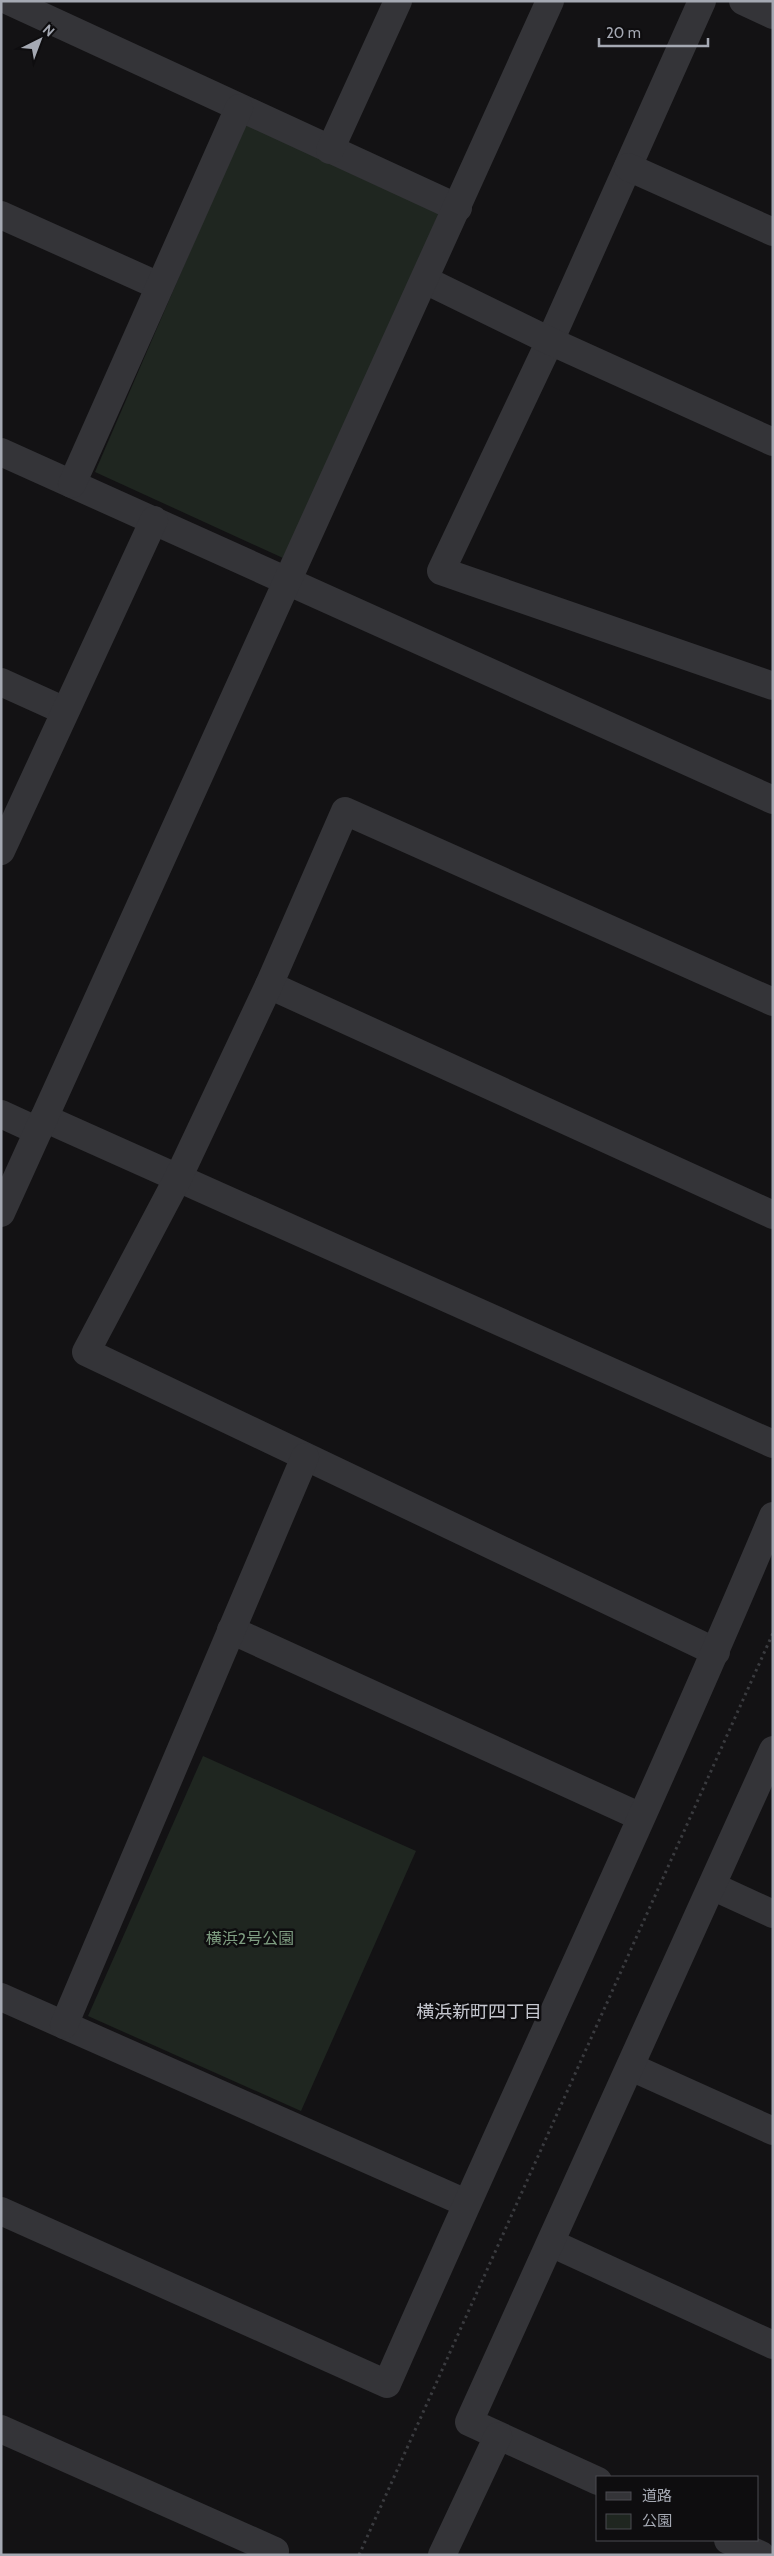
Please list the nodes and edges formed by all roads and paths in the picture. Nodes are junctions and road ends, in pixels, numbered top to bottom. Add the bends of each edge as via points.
1 (9, 1) edge
2 (398, 1) edge
3 (550, 1) edge
4 (702, 1) edge
5 (743, 1) edge
6 (773, 15) edge
7 (239, 108) junction
8 (330, 150) junction
9 (628, 167) junction
10 (458, 208) junction
11 (1, 215) edge
12 (773, 232) edge
13 (425, 280) junction
14 (159, 286) junction
15 (550, 341) junction
16 (773, 442) edge
17 (1, 452) edge
18 (72, 484) junction
19 (154, 520) junction
20 (286, 582) junction
21 (1, 682) edge
22 (773, 686) edge
23 (65, 711) junction
24 (773, 800) edge
25 (1, 851) edge
26 (269, 985) junction
27 (773, 1002) edge
28 (1, 1114) edge
29 (41, 1124) junction
30 (178, 1178) junction
31 (1, 1213) edge
32 (773, 1215) edge
33 (773, 1444) edge
34 (305, 1457) junction
35 (773, 1516) edge
36 (231, 1630) junction
37 (773, 1633) edge
38 (716, 1652) junction
39 (773, 1750) edge
40 (641, 1817) junction
41 (712, 1886) junction
42 (773, 1914) edge
43 (1, 1998) edge
44 (64, 2025) junction
45 (631, 2067) junction
46 (773, 2130) edge
47 (466, 2203) junction
48 (1, 2211) edge
49 (551, 2243) junction
50 (773, 2345) edge
51 (1, 2429) edge
52 (498, 2436) junction
53 (596, 2480) edge
54 (730, 2541) edge
55 (273, 2555) edge
56 (359, 2555) edge
57 (442, 2555) edge
58 (761, 2555) edge

1 - 7 street
2 - 8 street
3 - 10 street
4 - 9 street
5 - 6 street
7 - 8 street
7 - 14 street
8 - 10 street
9 - 12 street
9 - 15 street
10 - 13 street
11 - 14 street
13 - 15 street
13 - 20 street
14 - 18 street
15 - 16 street
15 - 22 street via 441,571
17 - 18 street
18 - 19 street
19 - 20 street
19 - 23 street
20 - 24 street
20 - 29 street
21 - 23 street
23 - 25 street
26 - 27 street via 345,811
26 - 30 street
26 - 32 street
28 - 29 street
29 - 30 street
29 - 31 street
30 - 33 street
30 - 34 street via 86,1352
34 - 36 street
34 - 38 street
35 - 38 street
36 - 40 street
36 - 44 street
37 - 56 path
38 - 40 street
39 - 41 street
40 - 47 street
41 - 42 street
41 - 45 street
43 - 44 street
44 - 47 street
45 - 46 street
45 - 49 street
47 - 48 street via 387,2384
49 - 50 street
49 - 52 street via 469,2422
51 - 55 street via 275,2552
52 - 53 street
52 - 57 street
54 - 58 street

